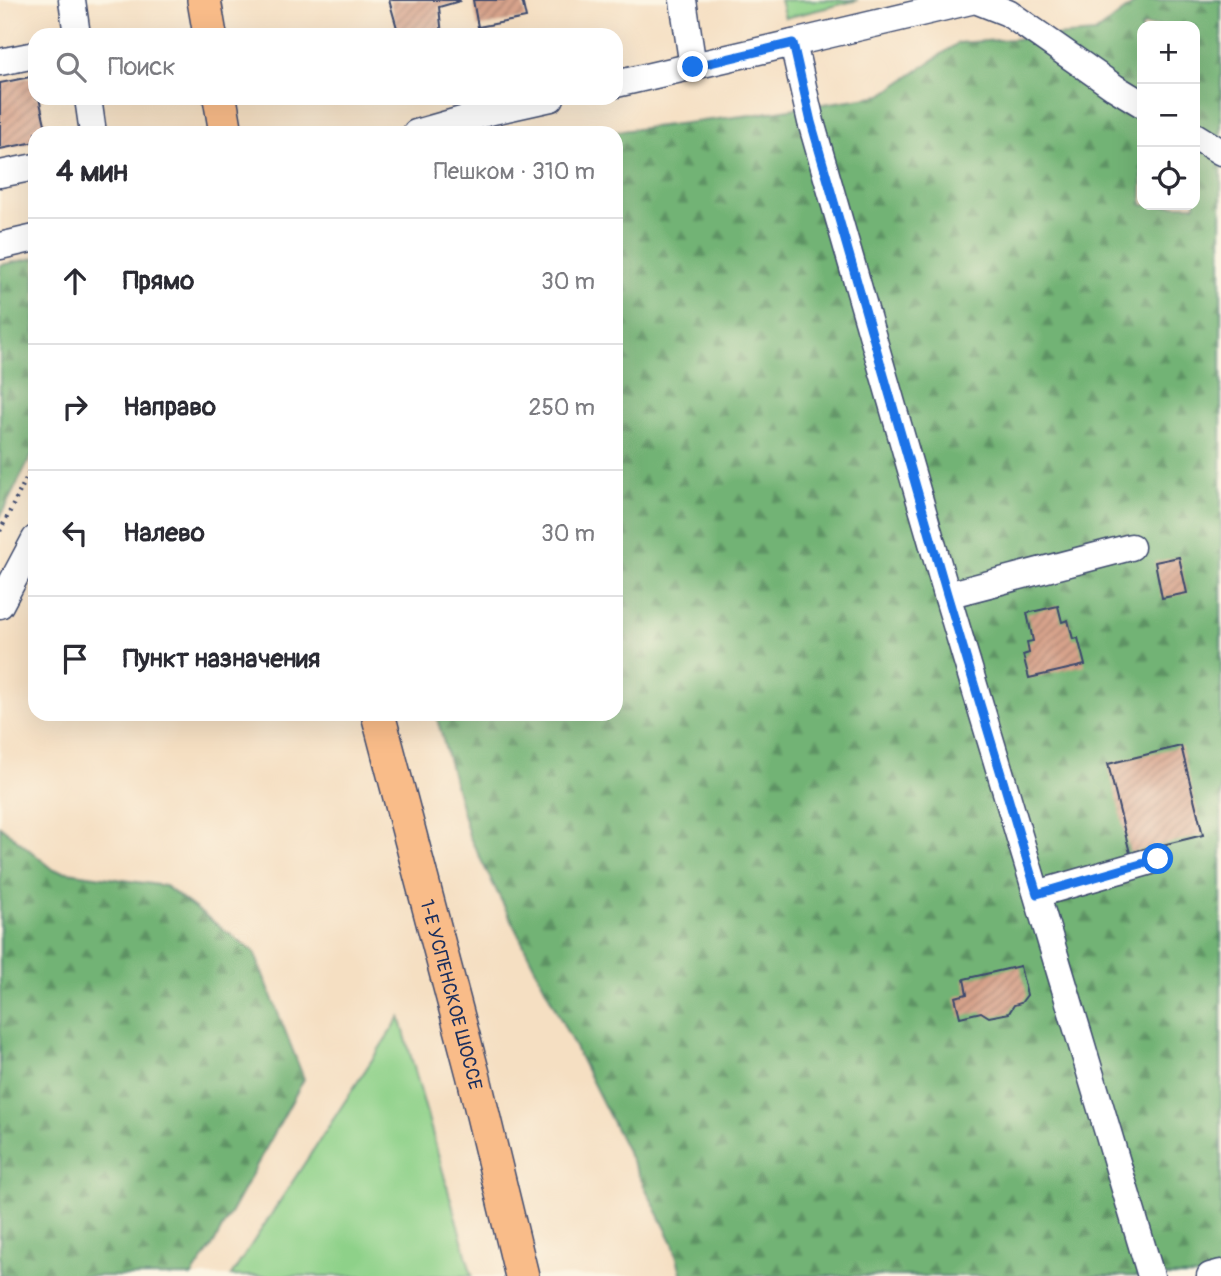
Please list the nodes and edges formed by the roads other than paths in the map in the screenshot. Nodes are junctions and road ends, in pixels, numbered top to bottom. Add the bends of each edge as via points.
1 (72, 0) edge
2 (204, 0) edge
3 (683, 0) edge
4 (76, 28) edge
5 (209, 28) edge
6 (793, 43) junction
7 (28, 56) edge
8 (0, 62) edge
9 (693, 67) junction
10 (623, 82) edge
11 (1137, 101) edge
12 (89, 105) edge
13 (221, 105) edge
14 (520, 105) edge
15 (92, 126) edge
16 (225, 126) edge
17 (440, 126) edge
18 (1200, 139) edge
19 (1221, 152) edge
20 (28, 168) edge
21 (0, 174) edge
22 (28, 240) edge
23 (0, 246) edge
24 (1132, 547) dead end
25 (28, 552) edge
26 (947, 594) junction
27 (0, 606) edge
28 (380, 721) edge
29 (1158, 859) dead end
30 (1037, 894) junction
31 (1221, 1273) edge
32 (522, 1276) edge
33 (1150, 1276) edge
34 (1210, 1276) edge

1 - 4 street
2 - 5 main road
3 - 9 street
6 - 9 street
6 - 11 street via 975,0 1008,13
6 - 26 street via 811,122
7 - 8 street
9 - 10 street
12 - 15 street
13 - 16 main road
14 - 17 street
18 - 19 street
20 - 21 street
22 - 23 street
24 - 26 street
25 - 27 street
26 - 30 street
28 - 32 main road, 1-Е УСПЕНСКОЕ ШОССЕ
29 - 30 street
30 - 33 street
31 - 34 street

